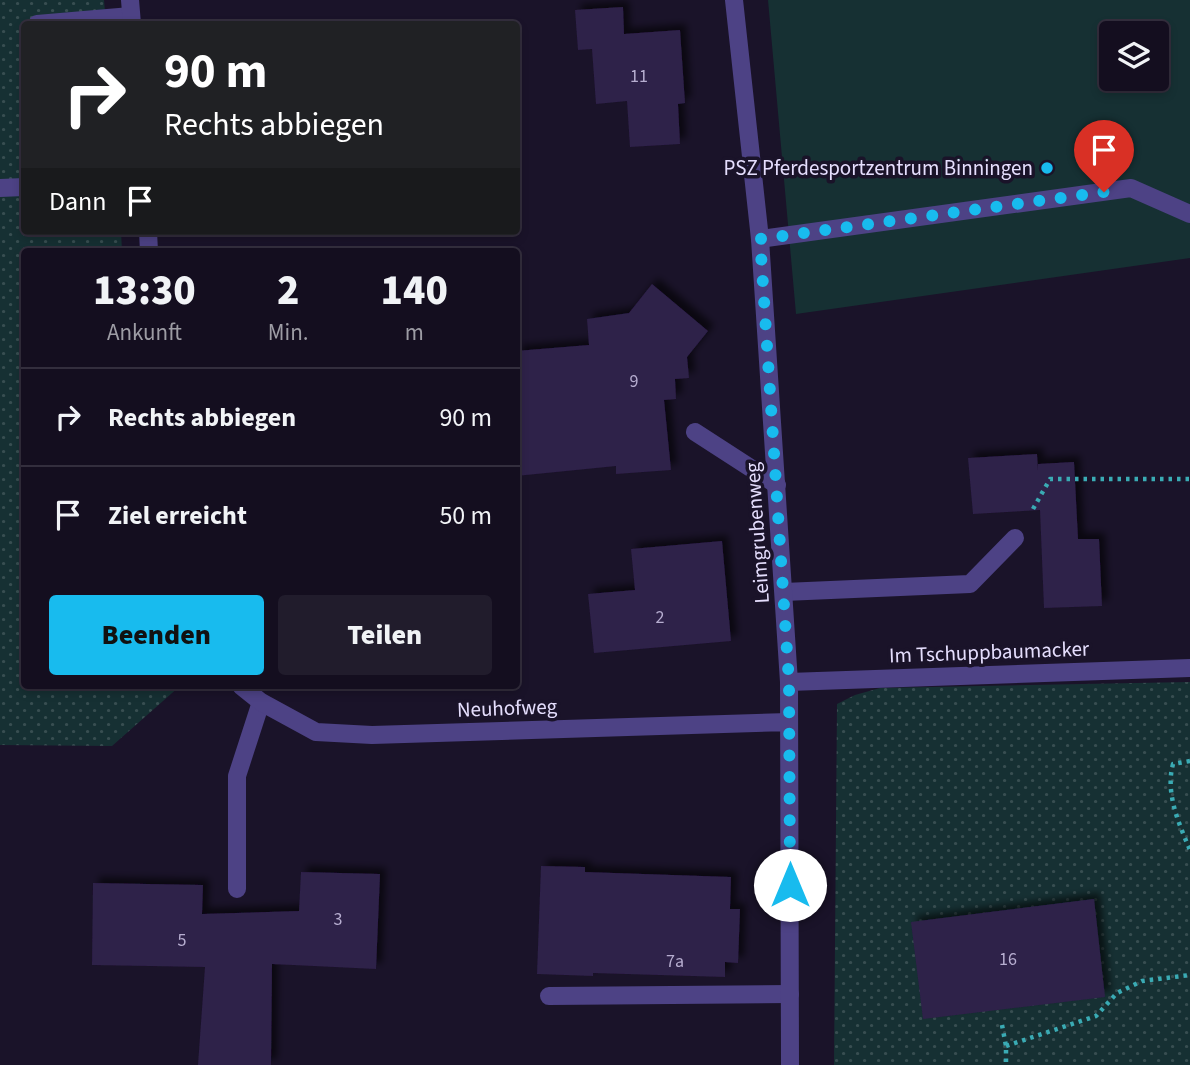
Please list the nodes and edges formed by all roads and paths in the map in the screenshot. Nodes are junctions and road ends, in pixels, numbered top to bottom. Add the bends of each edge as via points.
1 (734, 0) edge
2 (131, 13) edge
3 (63, 21) edge
4 (21, 187) edge
5 (0, 188) edge
6 (1190, 214) edge
7 (760, 239) junction
8 (695, 432) dead end
9 (1190, 479) edge
10 (777, 485) junction
11 (1015, 538) joint
12 (784, 592) junction
13 (1190, 668) edge
14 (789, 682) junction
15 (245, 689) edge
16 (261, 702) junction
17 (789, 722) junction
18 (1190, 761) edge
19 (1190, 850) edge
20 (237, 889) dead end
21 (1190, 975) edge
22 (790, 994) junction
23 (549, 996) dead end
24 (1002, 1024) dead end
25 (1006, 1046) junction
26 (790, 1065) edge
27 (1006, 1065) edge

1 - 7 street, Leimgrubenweg
2 - 3 street
4 - 5 street
6 - 7 street via 1131,188
7 - 10 street, Leimgrubenweg
8 - 10 street
9 - 11 path via 1051,479
10 - 12 street, Leimgrubenweg
11 - 12 street via 970,584
12 - 14 street, Leimgrubenweg
13 - 14 street, Im Tschuppbaumacker
14 - 17 street, Leimgrubenweg
15 - 16 street, Neuhofweg
16 - 17 street, Neuhofweg via 316,732 372,735
16 - 20 street via 237,776
17 - 22 street, Leimgrubenweg
18 - 19 path via 1173,764 1169,778 1177,820
21 - 25 path via 1142,981 1116,993 1096,1016
22 - 23 street
22 - 26 street, Leimgrubenweg
24 - 25 path
25 - 27 path

